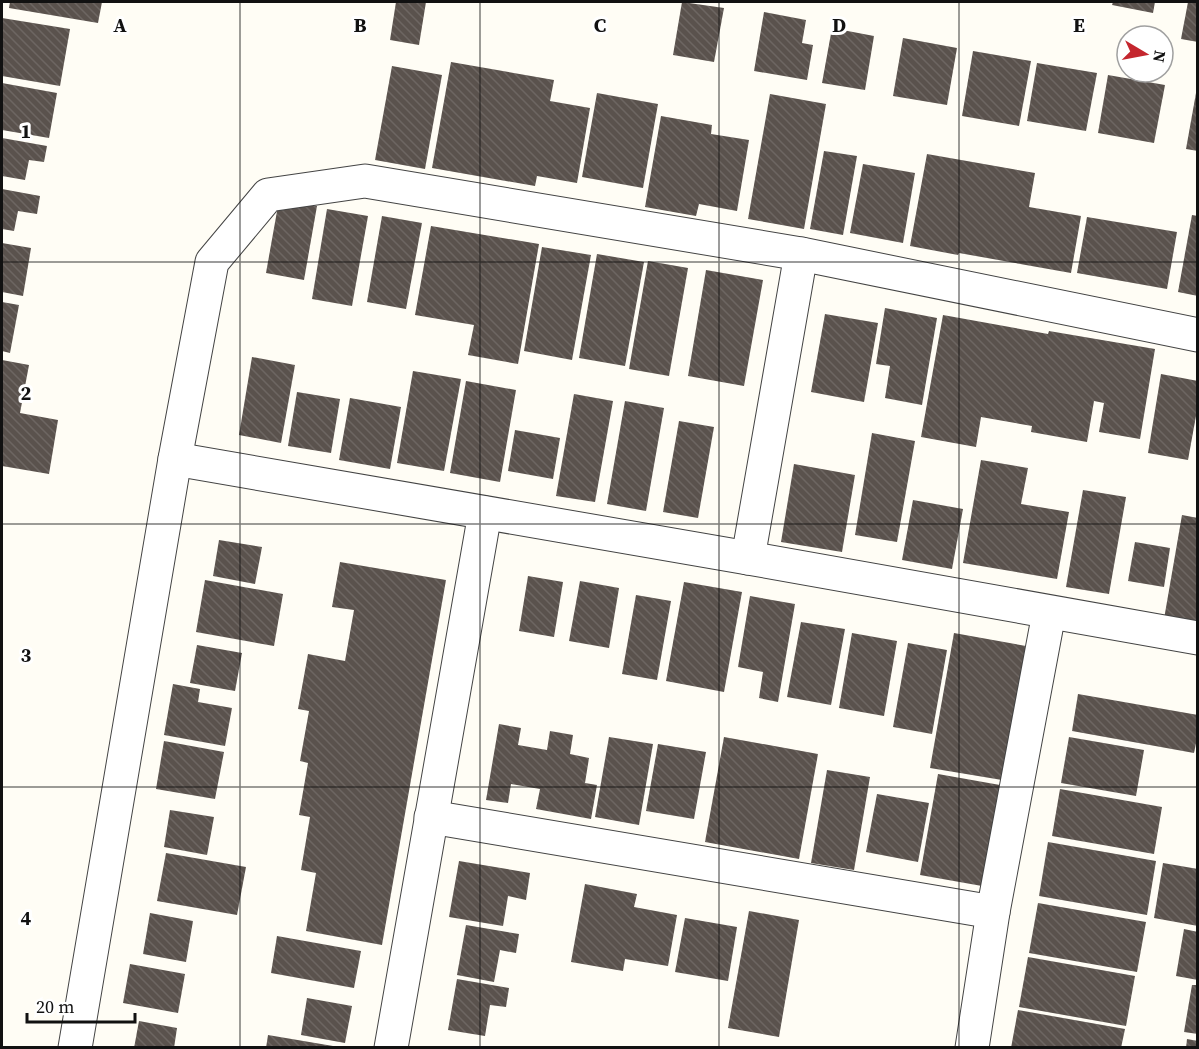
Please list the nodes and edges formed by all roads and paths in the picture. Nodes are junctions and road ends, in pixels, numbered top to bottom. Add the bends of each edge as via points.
1 (801, 254) junction
2 (1197, 335) edge
3 (175, 459) junction
4 (485, 513) junction
5 (748, 558) junction
6 (1049, 613) junction
7 (1197, 638) edge
8 (431, 817) junction
9 (993, 912) junction
10 (75, 1047) edge
11 (391, 1047) edge
12 (972, 1047) edge

1 - 2 street
1 - 3 street via 365,181 268,195 212,262
1 - 5 street
3 - 4 street
3 - 10 street
4 - 5 street
4 - 8 street
5 - 6 street
6 - 7 street
6 - 9 street
8 - 9 street
8 - 11 street
9 - 12 street

